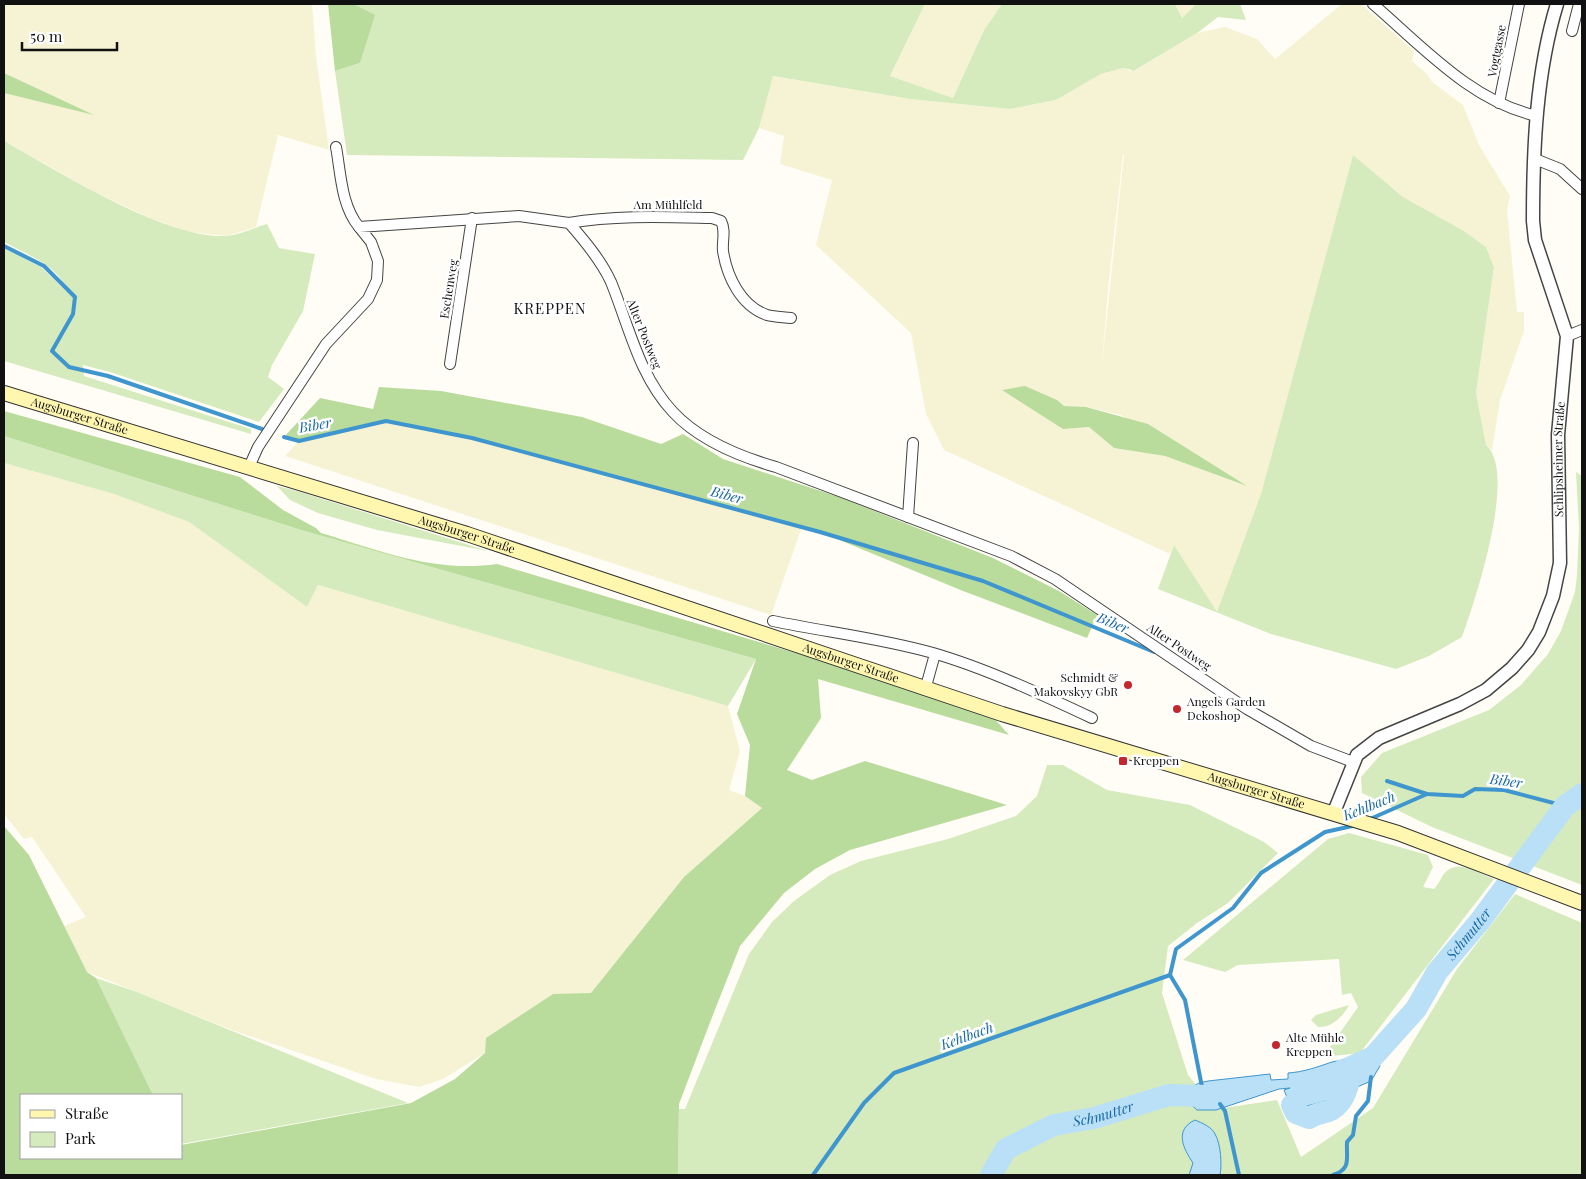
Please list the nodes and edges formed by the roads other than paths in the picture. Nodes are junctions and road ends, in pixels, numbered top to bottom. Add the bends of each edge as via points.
1 (1373, 4) edge
2 (1519, 4) edge
3 (1557, 4) edge
4 (1579, 4) edge
5 (1572, 31) dead end
6 (1499, 103) junction
7 (1537, 116) junction
8 (336, 147) dead end
9 (1534, 159) junction
10 (1582, 190) edge
11 (472, 218) junction
12 (568, 223) junction
13 (358, 227) junction
14 (790, 318) dead end
15 (1582, 330) edge
16 (1567, 336) junction
17 (450, 364) dead end
18 (4, 394) edge
19 (913, 443) dead end
20 (250, 467) junction
21 (908, 516) junction
22 (773, 621) dead end
23 (935, 654) junction
24 (925, 690) junction
25 (1092, 718) dead end
26 (1353, 762) junction
27 (1339, 814) junction
28 (1582, 903) edge

1 - 6 street via 1458,78
2 - 6 street, Vogtgasse
3 - 7 street, Schlipsheimer Straße via 1546,48
4 - 5 street
6 - 7 street via 1511,110
7 - 9 street, Schlipsheimer Straße
8 - 13 street via 347,208
9 - 10 street via 1560,169
9 - 16 street, Schlipsheimer Straße via 1532,221 1535,240
11 - 12 street via 519,216
11 - 13 street
11 - 17 street, Eschenweg
12 - 14 street, Am Mühlfeld via 599,218 647,217 712,218 720,221 724,228 726,267 733,284 747,303 760,311
12 - 21 street, Alter Postweg via 610,280 647,376 673,412 704,436 739,456
13 - 20 street via 371,242 378,260 377,280 368,299 326,344 258,448
15 - 16 street
16 - 26 street, Schlipsheimer Straße via 1558,435 1560,562 1553,596 1539,632 1512,668 1486,690 1379,738
18 - 20 main road, Augsburger Straße
19 - 21 street
20 - 24 main road, Augsburger Straße via 468,534
21 - 26 street, Alter Postweg via 1011,556 1055,579 1247,708 1311,746
22 - 23 street, Augsburger Straße via 874,638
23 - 24 street
23 - 25 street, Augsburger Straße
24 - 27 main road, Augsburger Straße
26 - 27 street, Schlipsheimer Straße
27 - 28 main road, Augsburger Straße via 1398,832

